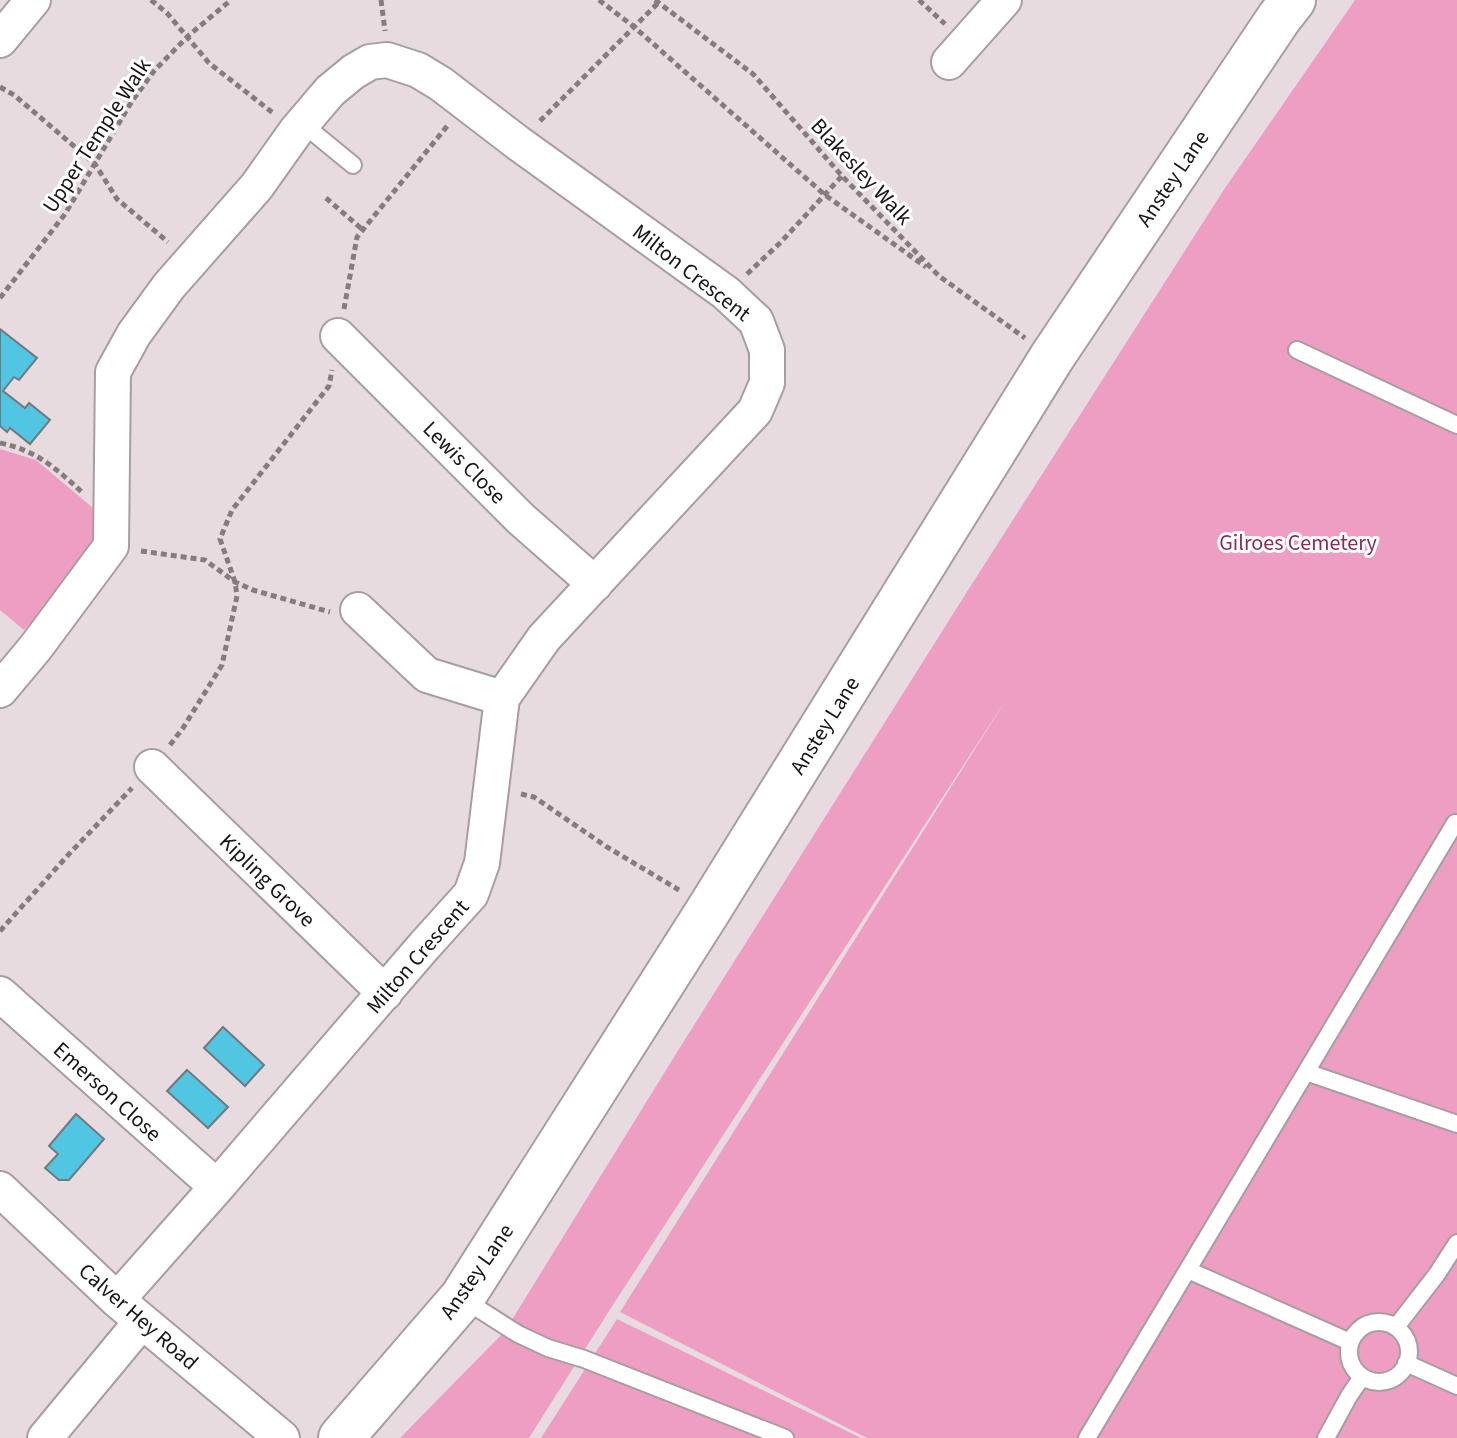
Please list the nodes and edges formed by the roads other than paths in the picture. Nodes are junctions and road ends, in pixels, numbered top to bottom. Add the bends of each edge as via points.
1 (1004, 0) edge
2 (1293, 0) edge
3 (949, 62) dead end
4 (299, 128) junction
5 (353, 165) dead end
6 (338, 336) road end
7 (1297, 350) dead end
8 (1457, 425) edge
9 (595, 584) junction
10 (358, 610) road end
11 (0, 690) edge
12 (502, 698) junction
13 (152, 767) road end
14 (1456, 823) edge
15 (385, 993) junction
16 (0, 994) edge
17 (1306, 1072) junction
18 (1457, 1124) edge
19 (217, 1187) junction
20 (0, 1189) edge
21 (1457, 1243) edge
22 (1188, 1270) junction
23 (462, 1298) junction
24 (129, 1311) junction
25 (1396, 1327) junction
26 (1350, 1342) junction
27 (1406, 1363) junction
28 (1362, 1377) junction
29 (1457, 1386) edge
30 (747, 1431) edge
31 (45, 1438) edge
32 (282, 1438) edge
33 (341, 1438) edge
34 (785, 1438) edge
35 (1087, 1438) edge
36 (1326, 1438) edge

1 - 3 street
2 - 23 main road, Anstey Lane via 1052,357
4 - 5 lane
4 - 9 street, Milton Crescent via 330,91 370,62 387,60 418,70 726,293 756,321 767,350 767,383 755,411
4 - 11 street, Milton Crescent via 257,186 169,286 113,372 111,532 36,647
6 - 9 street, Lewis Close via 521,519
7 - 8 lane
9 - 12 street, Milton Crescent via 544,638
10 - 12 street via 427,675
12 - 15 street, Milton Crescent via 482,863 471,894
13 - 15 street, Kipling Grove
14 - 17 lane
15 - 19 street, Milton Crescent
16 - 19 street, Emerson Close
17 - 18 lane
17 - 22 lane
19 - 24 street, Milton Crescent
20 - 24 street, Calver Hey Road
21 - 25 lane
22 - 26 lane
22 - 35 lane
23 - 30 lane via 548,1348
23 - 33 main road, Anstey Lane
24 - 31 street, Milton Crescent
24 - 32 street, Calver Hey Road
25 - 26 lane via 1372,1322
25 - 27 lane via 1409,1350
26 - 28 lane via 1350,1362
27 - 28 lane via 1389,1380
27 - 29 lane
28 - 36 lane
30 - 34 lane

